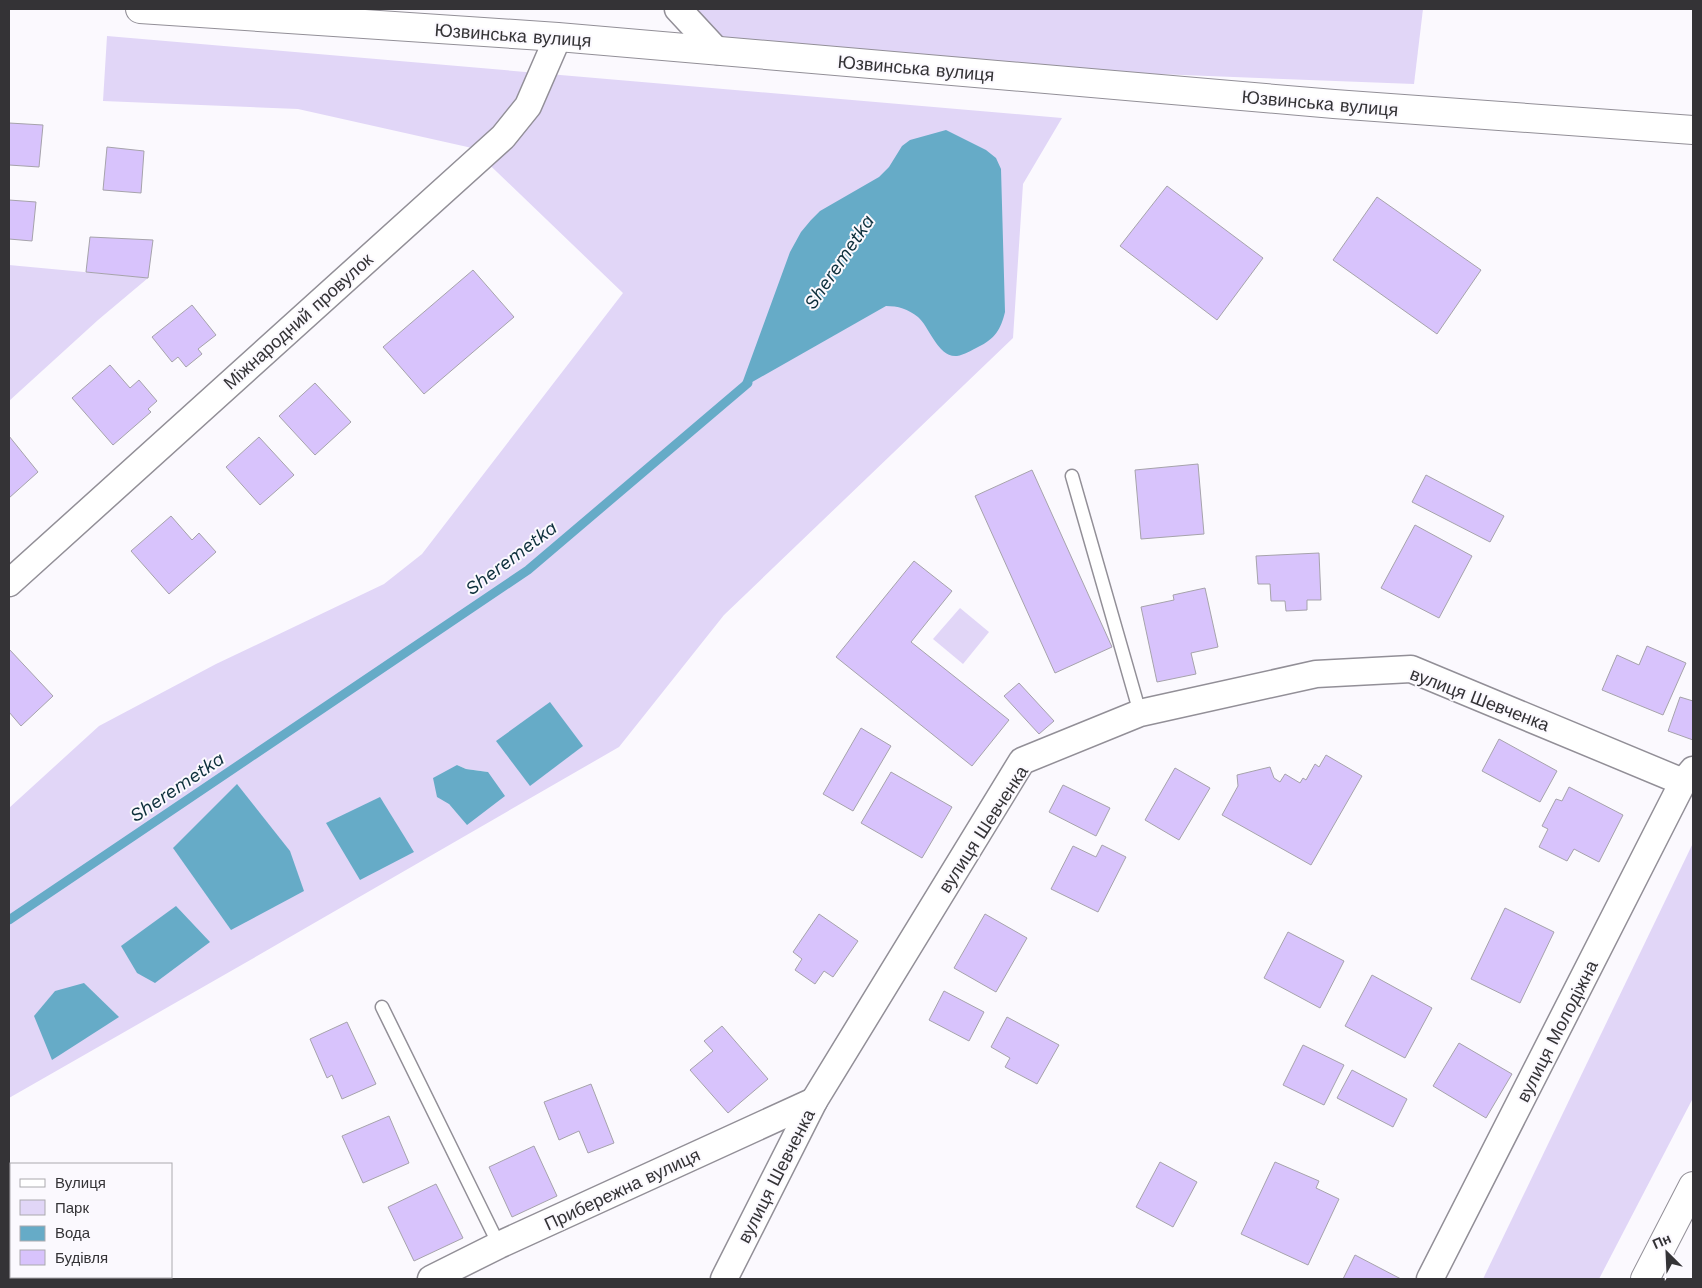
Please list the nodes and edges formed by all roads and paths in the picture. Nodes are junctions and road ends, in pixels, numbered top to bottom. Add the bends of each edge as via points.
1 (140, 9) edge
2 (678, 9) edge
3 (558, 37) junction
4 (716, 51) junction
5 (1693, 130) edge
6 (1072, 476) dead end
7 (9, 583) edge
8 (1140, 712) junction
9 (1688, 776) edge
10 (382, 1007) dead end
11 (814, 1101) junction
12 (1693, 1186) edge
13 (499, 1245) junction
14 (431, 1279) edge
15 (724, 1279) edge
16 (1430, 1279) edge
17 (1645, 1279) edge

1 - 3 main road, Юзвинська вулиця
2 - 4 street
3 - 4 main road, Юзвинська вулиця
3 - 7 street, Міжнародний провулок via 528,106 503,136
4 - 5 main road, Юзвинська вулиця via 1334,104
6 - 8 lane
8 - 9 street, вулиця Шевченка via 1316,674 1411,669
8 - 11 street, вулиця Шевченка via 1022,761
9 - 16 street, вулиця Молодіжна
10 - 13 lane
11 - 13 street, Прибережна вулиця
11 - 15 street, вулиця Шевченка
12 - 17 main road
13 - 14 street, Прибережна вулиця

